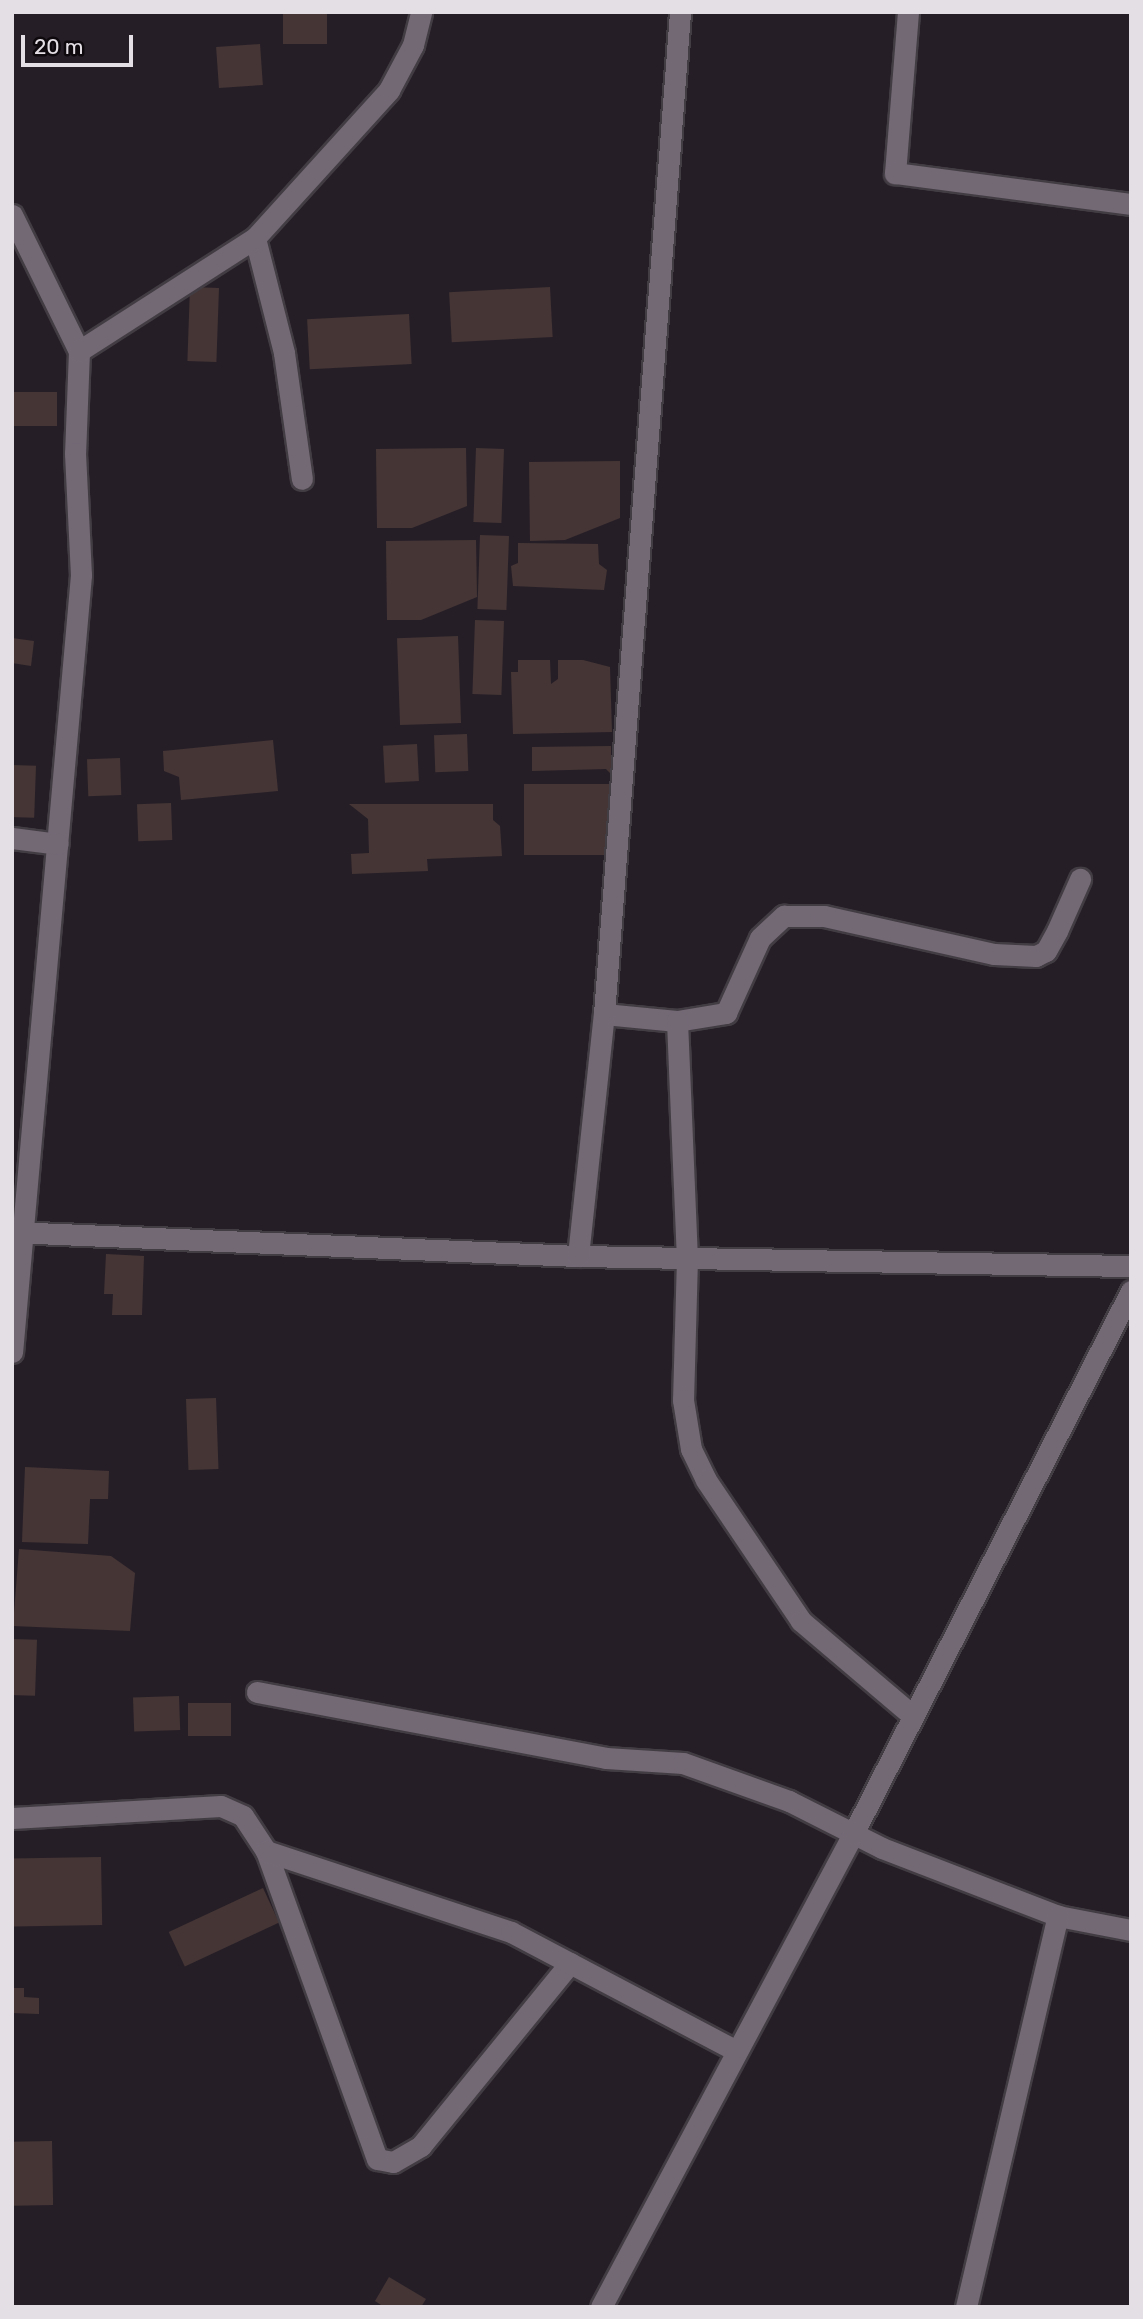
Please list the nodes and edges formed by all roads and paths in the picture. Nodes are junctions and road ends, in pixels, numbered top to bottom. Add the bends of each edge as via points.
1 (421, 12) edge
2 (680, 12) edge
3 (908, 12) edge
4 (1131, 204) edge
5 (12, 215) edge
6 (255, 238) junction
7 (79, 351) junction
8 (302, 479) dead end
9 (12, 838) edge
10 (58, 844) junction
11 (1080, 879) dead end
12 (604, 1014) junction
13 (677, 1021) junction
14 (19, 1232) edge
15 (578, 1256) junction
16 (687, 1258) junction
17 (1131, 1266) edge
18 (1131, 1291) edge
19 (12, 1352) edge
20 (257, 1692) dead end
21 (913, 1716) junction
22 (12, 1818) edge
23 (853, 1834) junction
24 (267, 1851) junction
25 (1058, 1916) junction
26 (1131, 1930) edge
27 (570, 1963) junction
28 (737, 2051) junction
29 (601, 2307) edge
30 (966, 2307) edge

1 - 6 street via 413,45 389,90
2 - 12 street
3 - 4 street via 895,173
5 - 7 street
6 - 7 street
6 - 8 street via 284,353
7 - 10 street via 75,453 81,575
9 - 10 street
10 - 14 street
11 - 13 street via 1046,951 1036,956 994,954 824,916 784,916 760,938 726,1013
12 - 13 street
12 - 15 street
13 - 16 street
14 - 15 street
14 - 19 street
15 - 16 street
16 - 17 street
16 - 21 street via 683,1400 691,1449 706,1480 801,1621
18 - 21 street
20 - 23 street via 606,1758 683,1763 789,1801
21 - 23 street
22 - 24 street via 222,1806 243,1816
23 - 25 street
23 - 28 street
24 - 27 street via 511,1931
24 - 27 street via 377,2159 393,2162 421,2146
25 - 26 street
25 - 30 street
27 - 28 street
28 - 29 street

